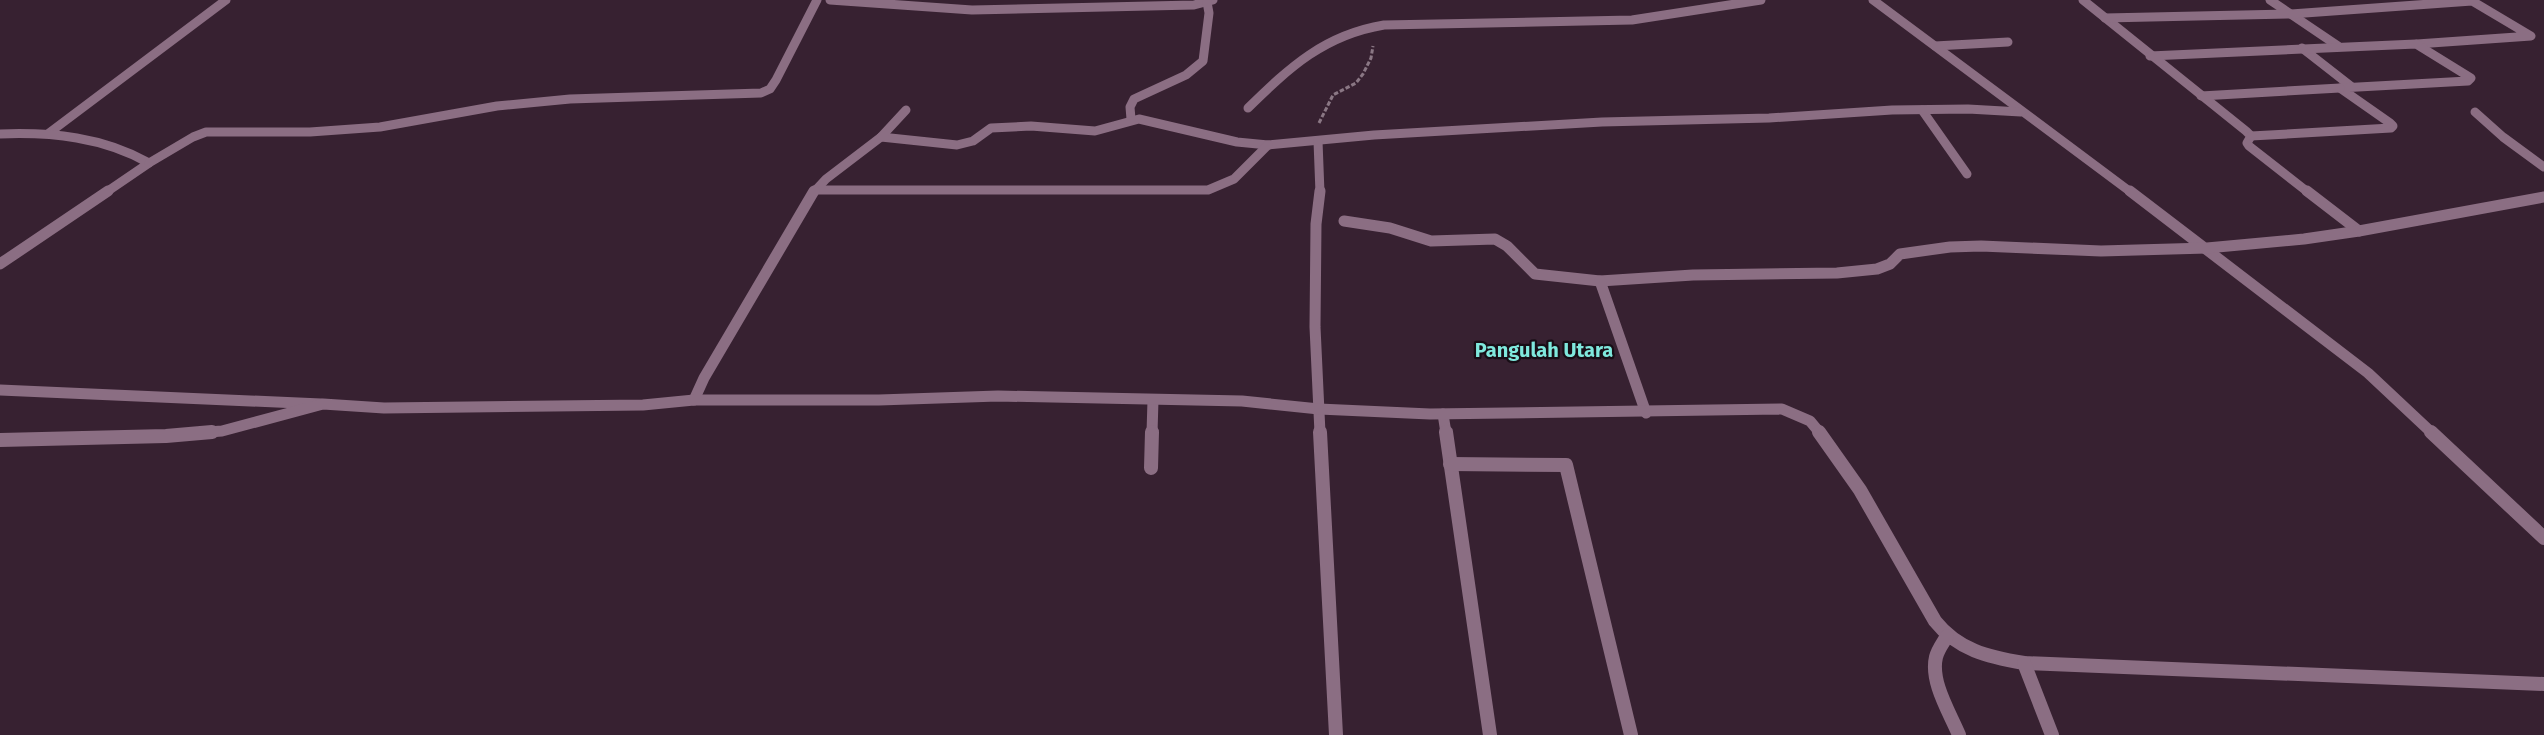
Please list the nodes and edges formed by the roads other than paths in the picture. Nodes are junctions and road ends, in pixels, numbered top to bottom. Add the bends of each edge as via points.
1 (226, 0) edge
2 (817, 0) edge
3 (830, 0) edge
4 (975, 0) edge
5 (1761, 0) edge
6 (1872, 0) edge
7 (2083, 0) edge
8 (2270, 0) edge
9 (1210, 1) edge
10 (2471, 1) edge
11 (895, 2) edge
12 (1133, 3) edge
13 (1050, 4) edge
14 (972, 10) junction
15 (2291, 14) junction
16 (2105, 18) junction
17 (2008, 42) dead end
18 (2416, 44) junction
19 (1935, 46) junction
20 (2338, 46) junction
21 (2302, 48) junction
22 (2150, 56) junction
23 (2352, 87) junction
24 (2340, 88) junction
25 (2201, 96) junction
26 (1248, 108) dead end
27 (906, 110) dead end
28 (1922, 110) junction
29 (2021, 112) junction
30 (2475, 112) dead end
31 (1131, 119) junction
32 (49, 133) junction
33 (0, 134) edge
34 (2251, 136) junction
35 (881, 137) junction
36 (1318, 141) junction
37 (1268, 145) junction
38 (149, 163) junction
39 (2544, 167) edge
40 (1968, 174) dead end
41 (815, 190) junction
42 (2544, 197) edge
43 (1344, 221) dead end
44 (2359, 231) junction
45 (2207, 248) junction
46 (0, 264) edge
47 (1600, 280) junction
48 (0, 390) edge
49 (694, 400) junction
50 (1153, 400) junction
51 (323, 404) junction
52 (1319, 409) junction
53 (1646, 412) junction
54 (1443, 414) junction
55 (0, 440) edge
56 (1450, 464) junction
57 (1151, 468) dead end
58 (2544, 538) edge
59 (1947, 636) junction
60 (2024, 663) junction
61 (2544, 684) edge
62 (1336, 735) edge
63 (1490, 735) edge
64 (1631, 735) edge
65 (1959, 735) edge
66 (2052, 735) edge

1 - 32 street
2 - 38 street via 776,80 761,93 570,99 497,106 380,127 211,132 193,137
3 - 11 street
4 - 14 street
5 - 26 street via 1632,20 1360,28 1296,61
6 - 19 street
7 - 16 street
8 - 15 street
9 - 12 street
9 - 31 street via 1205,57 1199,66 1134,99
10 - 15 street
10 - 18 street via 2530,36
11 - 14 street
12 - 13 street
13 - 14 street
15 - 16 street
15 - 20 street
16 - 22 street
17 - 19 street
18 - 20 street
18 - 23 street via 2471,78
19 - 29 street
20 - 21 street
21 - 22 street
21 - 23 street
22 - 25 street
23 - 24 street
24 - 25 street
24 - 34 street via 2393,128
25 - 34 street
27 - 35 street
28 - 29 street
28 - 36 street via 1586,123
28 - 40 street
29 - 45 street
30 - 39 street
31 - 35 street via 1095,131 1031,126 991,128 973,141 957,145
31 - 37 street
32 - 33 street
32 - 38 street via 128,151
34 - 44 street via 2249,146
35 - 41 street
36 - 37 street
36 - 52 street via 1315,327
37 - 41 street via 1234,180 1208,190
38 - 46 street
41 - 49 street
42 - 44 street
43 - 47 street via 1390,228 1431,241 1495,239 1503,242 1535,274
44 - 45 street
45 - 47 street via 2101,251 1950,247 1900,254 1877,269
45 - 58 street via 2368,373
47 - 53 street
48 - 51 street
49 - 50 street via 998,396
49 - 51 street via 643,405 384,408
50 - 52 street via 1242,401
50 - 57 street
51 - 55 street via 222,431
52 - 54 street
52 - 62 street
53 - 54 street
53 - 59 street via 1782,410 1810,421 1860,490
54 - 56 street
56 - 63 street
56 - 64 street via 1566,465
59 - 60 street via 1989,657
59 - 65 street via 1935,662
60 - 61 street
60 - 66 street

